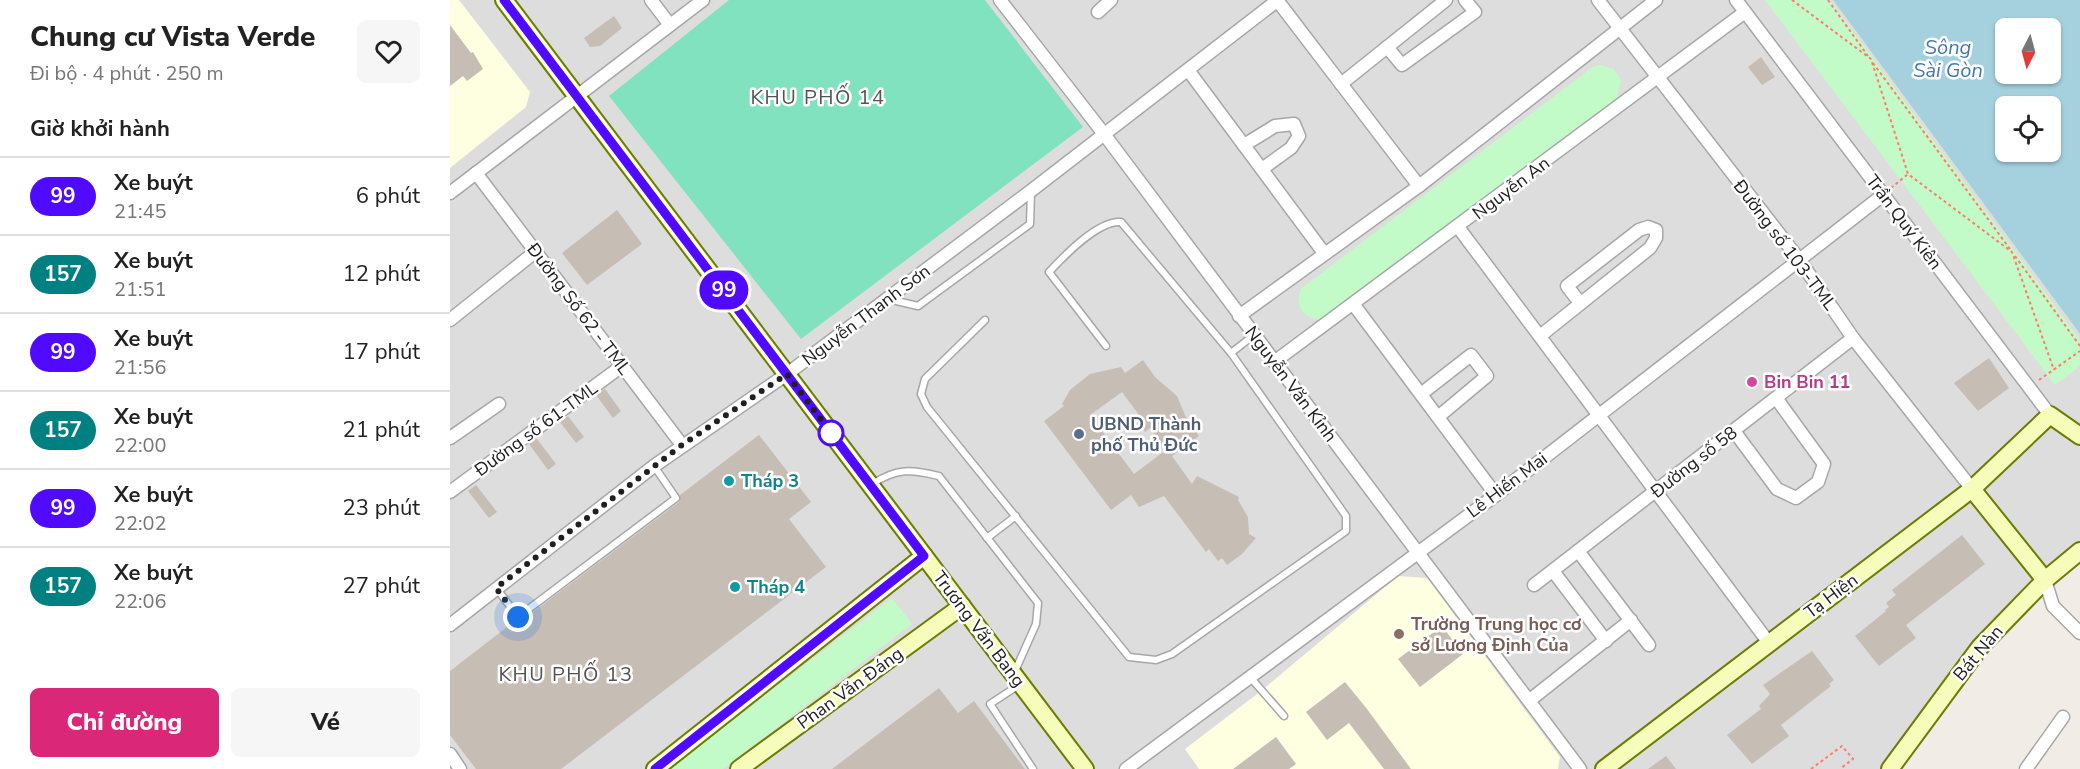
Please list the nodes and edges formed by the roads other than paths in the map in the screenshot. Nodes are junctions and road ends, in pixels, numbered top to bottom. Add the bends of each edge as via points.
1 (504, 0) edge
2 (651, 0) edge
3 (703, 0) edge
4 (1000, 0) edge
5 (1111, 0) edge
6 (1278, 0) edge
7 (1446, 0) edge
8 (1465, 0) edge
9 (1598, 0) edge
10 (1656, 0) edge
11 (1736, 0) edge
12 (1098, 12) dead end
13 (1745, 12) junction
14 (670, 25) junction
15 (1620, 28) junction
16 (1387, 47) junction
17 (1188, 70) junction
18 (1657, 79) junction
19 (1341, 84) junction
20 (577, 96) junction
21 (1104, 134) junction
22 (1244, 145) junction
23 (1262, 169) junction
24 (476, 173) junction
25 (1419, 186) junction
26 (1032, 190) junction
27 (450, 193) edge
28 (1883, 195) junction
29 (1458, 227) junction
30 (535, 252) junction
31 (1324, 253) junction
32 (1798, 258) junction
33 (887, 298) junction
34 (1580, 303) junction
35 (1354, 305) junction
36 (1239, 316) junction
37 (450, 320) edge
38 (985, 320) dead end
39 (1254, 335) junction
40 (1540, 336) junction
41 (1853, 338) junction
42 (1106, 346) dead end
43 (1231, 353) junction
44 (1275, 362) junction
45 (622, 366) junction
46 (787, 374) junction
47 (1421, 394) junction
48 (1776, 398) junction
49 (499, 404) dead end
50 (1599, 415) junction
51 (2050, 415) junction
52 (1438, 417) junction
53 (1734, 431) junction
54 (2080, 436) edge
55 (450, 438) edge
56 (682, 445) junction
57 (654, 466) junction
58 (871, 485) junction
59 (1972, 489) junction
60 (1656, 491) junction
61 (450, 492) edge
62 (1496, 495) junction
63 (1016, 516) junction
64 (987, 538) junction
65 (1417, 551) junction
66 (1578, 551) junction
67 (2080, 551) edge
68 (924, 556) junction
69 (1553, 570) junction
70 (2045, 579) junction
71 (1534, 585) dead end
72 (496, 588) junction
73 (962, 606) junction
74 (1631, 620) junction
75 (450, 625) edge
76 (2080, 633) edge
77 (1606, 641) junction
78 (1769, 643) junction
79 (1649, 645) dead end
80 (1249, 677) junction
81 (1017, 679) junction
82 (1530, 700) junction
83 (1284, 716) dead end
84 (2063, 717) dead end
85 (450, 754) edge
86 (460, 769) edge
87 (655, 769) edge
88 (739, 769) edge
89 (1033, 769) edge
90 (1085, 769) edge
91 (1126, 769) edge
92 (1580, 769) edge
93 (1604, 769) edge
94 (1890, 769) edge
95 (2026, 769) edge

1 - 20 street, Trương Văn Bang
2 - 14 street
3 - 14 street
4 - 21 street, Nguyễn Văn Kỉnh
5 - 12 street
6 - 17 street, Nguyễn Thanh Sơn
6 - 19 street
7 - 16 street
8 - 16 street via 1475,12 1402,65
9 - 15 street, Đường số 103-TML
10 - 15 street
11 - 13 street, Trần Quý Kiên
13 - 18 street, Nguyễn An
13 - 28 street, Trần Quý Kiên
14 - 20 street
15 - 18 street, Đường số 103-TML
15 - 25 street
16 - 19 street
17 - 21 street, Nguyễn Thanh Sơn
17 - 22 street
18 - 29 street, Nguyễn An
18 - 32 street, Đường số 103-TML
19 - 25 street
20 - 24 street
20 - 46 street, Trương Văn Bang
21 - 26 street, Nguyễn Thanh Sơn
21 - 36 street, Nguyễn Văn Kỉnh
22 - 23 street
22 - 23 street via 1275,126 1293,124 1299,136 1291,148
23 - 31 street
24 - 27 street
24 - 30 street, Đường Số 62 - TML
25 - 31 street
26 - 33 street, Nguyễn Thanh Sơn
26 - 33 lane via 1030,224 918,306
28 - 32 street, Lê Hiến Mai
28 - 51 street, Trần Quý Kiên
29 - 35 street, Nguyễn An
29 - 40 street
30 - 37 street
30 - 45 street, Đường Số 62 - TML
31 - 36 street
32 - 41 street, Đường số 103-TML
32 - 50 street, Lê Hiến Mai
33 - 46 street, Nguyễn Thanh Sơn
34 - 34 street via 1650,248 1656,230 1639,230 1567,286
34 - 40 street
35 - 44 street, Nguyễn An
35 - 47 street
36 - 39 street, Nguyễn Văn Kỉnh
38 - 63 lane via 925,379 921,394 927,407
39 - 43 lane
39 - 44 street, Nguyễn Văn Kỉnh
40 - 50 street
41 - 48 street, Đường số 58
41 - 59 street, Đường số 103-TML
42 - 43 lane via 1049,272 1078,242 1114,221 1121,222
43 - 63 lane via 1346,516 1346,531 1172,654 1146,660 1129,657
44 - 65 street, Nguyễn Văn Kỉnh
45 - 56 street, Đường Số 62 - TML
45 - 61 street, Đường số 61-TML
46 - 56 street, Nguyễn Thanh Sơn
46 - 58 street, Trương Văn Bang
47 - 52 street
47 - 52 street via 1471,355 1486,376
48 - 53 street, Đường số 58
48 - 53 street via 1824,464 1818,482 1796,498 1777,489
49 - 55 street
50 - 60 street
50 - 62 street, Lê Hiến Mai
51 - 54 street, Trần Quý Kiên
51 - 59 street, Tạ Hiện
52 - 62 street
53 - 60 street, Đường số 58
56 - 57 street, Nguyễn Thanh Sơn
57 - 72 street, Nguyễn Thanh Sơn
57 - 72 lane via 676,498 518,617
58 - 64 lane via 889,473 916,470 939,476
58 - 68 street, Trương Văn Bang
59 - 70 street
59 - 78 street, Tạ Hiện
60 - 66 street, Đường số 58
60 - 78 street
62 - 65 street, Lê Hiến Mai
63 - 64 lane
64 - 81 lane via 1038,603 1036,624
65 - 80 street, Lê Hiến Mai
65 - 82 street, Nguyễn Văn Kỉnh
66 - 69 street, Đường số 58
66 - 74 street
67 - 70 street, Bát Nàn
68 - 73 street, Trương Văn Bang
68 - 87 street
69 - 71 street, Đường số 58
69 - 77 street
70 - 76 street via 2053,606
70 - 94 street, Bát Nàn via 1980,647
72 - 75 street, Nguyễn Thanh Sơn
73 - 81 street, Trương Văn Bang
73 - 88 street, Phan Văn Đáng
74 - 77 street
74 - 79 street
77 - 82 street
78 - 93 street, Tạ Hiện
80 - 83 lane
80 - 91 street, Lê Hiến Mai
81 - 89 lane via 990,704
81 - 90 street, Trương Văn Bang
82 - 92 street, Nguyễn Văn Kỉnh
84 - 95 street
85 - 86 street

